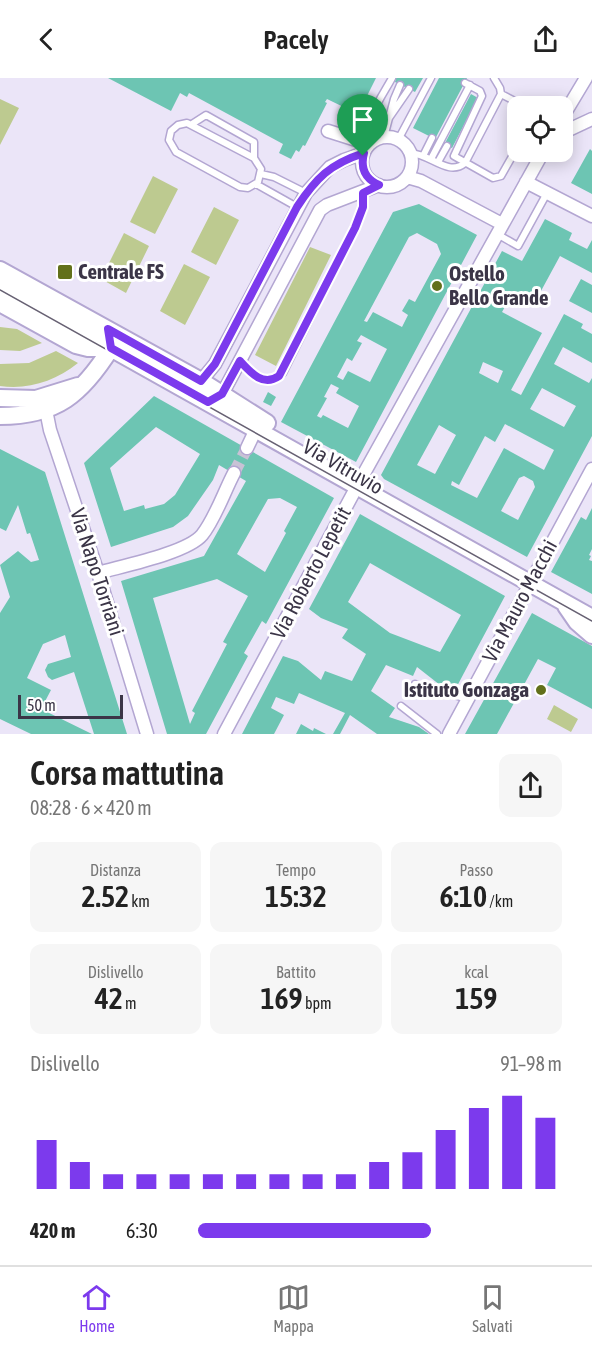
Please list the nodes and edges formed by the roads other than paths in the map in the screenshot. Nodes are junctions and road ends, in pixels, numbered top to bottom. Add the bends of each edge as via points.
1 (392, 78) edge
2 (431, 78) edge
3 (494, 78) edge
4 (586, 78) edge
5 (400, 85) dead end
6 (409, 89) dead end
7 (501, 94) junction
8 (507, 97) edge
9 (573, 100) edge
10 (389, 119) junction
11 (592, 119) edge
12 (192, 124) junction
13 (573, 128) edge
14 (328, 131) dead end
15 (432, 138) dead end
16 (398, 140) junction
17 (373, 144) junction
18 (447, 146) dead end
19 (410, 153) junction
20 (424, 154) junction
21 (254, 158) junction
22 (431, 159) junction
23 (438, 162) junction
24 (510, 162) edge
25 (537, 162) edge
26 (465, 163) junction
27 (261, 174) junction
28 (407, 177) junction
29 (526, 182) junction
30 (256, 184) junction
31 (379, 185) junction
32 (306, 193) junction
33 (363, 193) junction
34 (547, 193) junction
35 (297, 207) junction
36 (592, 216) edge
37 (499, 229) junction
38 (0, 270) edge
39 (0, 286) edge
40 (0, 303) edge
41 (108, 329) junction
42 (111, 348) junction
43 (240, 361) junction
44 (201, 381) junction
45 (84, 385) junction
46 (0, 398) edge
47 (215, 398) junction
48 (46, 410) junction
49 (0, 416) edge
50 (259, 424) junction
51 (247, 448) tunnel mouth
52 (592, 469) edge
53 (234, 473) tunnel mouth
54 (360, 482) junction
55 (98, 573) junction
56 (530, 583) junction
57 (564, 602) junction
58 (592, 618) edge
59 (592, 635) edge
60 (415, 684) dead end
61 (468, 699) junction
62 (401, 706) dead end
63 (147, 734) edge
64 (224, 734) edge
65 (437, 734) edge
66 (448, 734) edge

1 - 17 lane via 371,118
2 - 16 lane
3 - 7 lane
4 - 9 street
5 - 10 lane
6 - 10 lane
7 - 8 lane
7 - 26 lane
10 - 17 lane
11 - 13 street
12 - 21 lane
12 - 21 lane via 206,115 254,141
12 - 30 lane via 178,125 171,131 169,140 176,152 240,187
14 - 17 street
15 - 20 lane
16 - 17 street
16 - 19 street
17 - 31 street via 362,163 370,181
17 - 32 street via 330,167
18 - 23 lane
19 - 20 lane
19 - 28 street via 412,165
20 - 22 lane
21 - 27 lane via 260,164
22 - 23 lane
22 - 26 lane via 467,84 482,93 454,154
23 - 26 lane via 453,168
24 - 26 lane via 498,179
25 - 29 street, Via Roberto Lepetit
27 - 30 lane
27 - 32 lane
28 - 31 street via 394,186
28 - 37 street via 421,181
29 - 34 street
29 - 37 street, Via Roberto Lepetit
30 - 35 lane
31 - 33 street
32 - 35 street
33 - 43 street via 327,205 318,213
33 - 43 lane via 363,207 355,228 283,373 275,379 263,380
34 - 36 street
34 - 37 lane via 518,246
35 - 44 street via 215,364
37 - 54 street, Via Roberto Lepetit
38 - 41 street
39 - 42 street
40 - 42 street via 76,345
41 - 42 street
41 - 44 street
42 - 45 street
42 - 47 street
43 - 47 street
44 - 47 street
45 - 46 street via 36,399
45 - 48 street
47 - 50 street, Via Vitruvio
48 - 49 street
48 - 55 street, Via Napo Torriani
50 - 51 street
50 - 54 street, Via Vitruvio
52 - 56 street, Via Mauro Macchi
53 - 55 street via 198,538 170,552
54 - 56 street, Via Vitruvio via 393,497 421,522
54 - 64 street, Via Roberto Lepetit
55 - 63 street, Via Napo Torriani
56 - 57 street, Via Vitruvio
56 - 61 street, Via Mauro Macchi
57 - 58 street, Via Vitruvio
57 - 59 street, Via Vitruvio
60 - 61 lane
61 - 66 street, Via Mauro Macchi
62 - 65 lane

